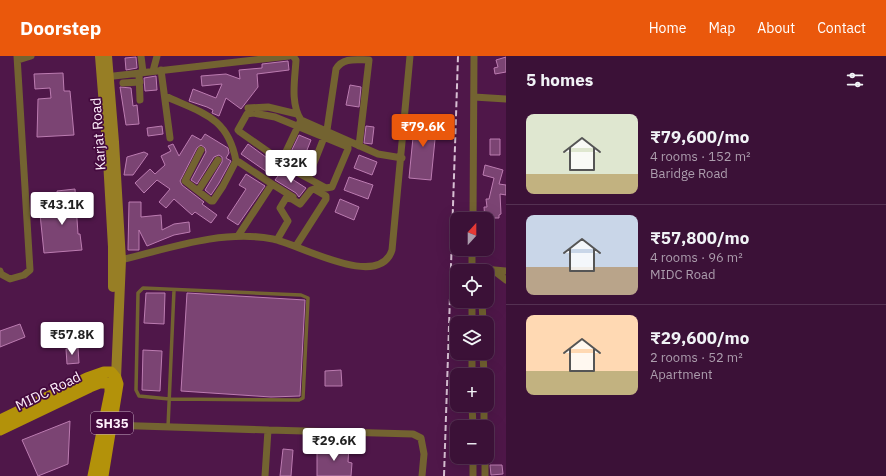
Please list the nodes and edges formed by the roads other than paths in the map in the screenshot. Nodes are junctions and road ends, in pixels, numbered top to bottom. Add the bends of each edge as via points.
1 (31, 56) edge
2 (100, 56) edge
3 (107, 56) edge
4 (141, 56) edge
5 (157, 56) edge
6 (289, 56) edge
7 (293, 56) edge
8 (410, 56) edge
9 (474, 56) edge
10 (17, 58) edge
11 (161, 70) junction
12 (153, 71) junction
13 (141, 72) junction
14 (106, 77) junction
15 (140, 82) junction
16 (123, 84) dead end
17 (165, 96) junction
18 (474, 97) junction
19 (506, 99) edge
20 (140, 100) dead end
21 (248, 108) dead end
22 (298, 120) junction
23 (326, 134) junction
24 (170, 138) dead end
25 (359, 146) junction
26 (201, 150) dead end
27 (402, 158) junction
28 (218, 160) dead end
29 (282, 160) junction
30 (239, 162) dead end
31 (308, 178) junction
32 (272, 184) junction
33 (198, 191) junction
34 (302, 203) junction
35 (473, 212) edge
36 (238, 236) junction
37 (277, 240) junction
38 (296, 246) junction
39 (117, 261) junction
40 (494, 270) edge
41 (0, 271) edge
42 (494, 271) edge
43 (506, 271) edge
44 (506, 280) edge
45 (174, 290) junction
46 (111, 380) junction
47 (169, 399) junction
48 (0, 420) edge
49 (108, 425) junction
50 (168, 427) junction
51 (0, 430) edge
52 (268, 430) junction
53 (473, 464) edge
54 (485, 464) edge
55 (93, 476) edge
56 (103, 476) edge
57 (265, 476) edge
58 (422, 476) edge
59 (473, 476) edge
60 (485, 476) edge

1 - 10 street
2 - 14 main road, Karjat Road
3 - 14 main road, Karjat Road
4 - 13 street
5 - 12 street
6 - 11 street
7 - 22 street via 296,60 294,100
8 - 27 street
9 - 18 street
10 - 41 street via 30,270 24,275 10,279
11 - 12 street
11 - 17 street
12 - 13 street
13 - 14 street
13 - 15 street
14 - 39 main road, Karjat Road
15 - 16 street
15 - 20 street
17 - 24 street
17 - 33 street via 216,121 224,129 235,155 234,168 213,200
18 - 19 street
18 - 35 street
21 - 22 street via 268,107
22 - 23 street
22 - 29 street
22 - 29 street via 253,113 247,114 239,125 240,132
23 - 25 street
23 - 25 street via 336,69 340,63 347,60 369,60
23 - 31 street
23 - 31 street via 348,149 330,188
25 - 27 street via 385,157
26 - 33 street via 184,180
27 - 38 street via 390,258 376,266 356,266 328,260
28 - 33 street
29 - 31 street
30 - 32 street
32 - 34 street
32 - 36 street
34 - 37 street via 286,198 280,208 288,221
34 - 38 street via 312,189 327,197
36 - 37 street
36 - 39 street via 195,242
37 - 38 street
39 - 46 main road, Karjat Road
40 - 43 street
42 - 44 street
45 - 47 lane
45 - 47 lane via 143,288 138,292 137,394
45 - 47 lane via 301,295 308,298 305,378 303,398 299,400
46 - 48 main road, MIDC Road via 104,372 86,378
46 - 49 main road, Karjat Road / SH35 via 118,384
46 - 51 main road, MIDC Road
47 - 50 lane
49 - 50 street
49 - 55 main road, Karjat Road / SH35
49 - 56 main road, Karjat Road / SH35
50 - 52 street
52 - 57 street
52 - 58 street via 413,434 421,438 424,454
53 - 59 street
54 - 60 street

